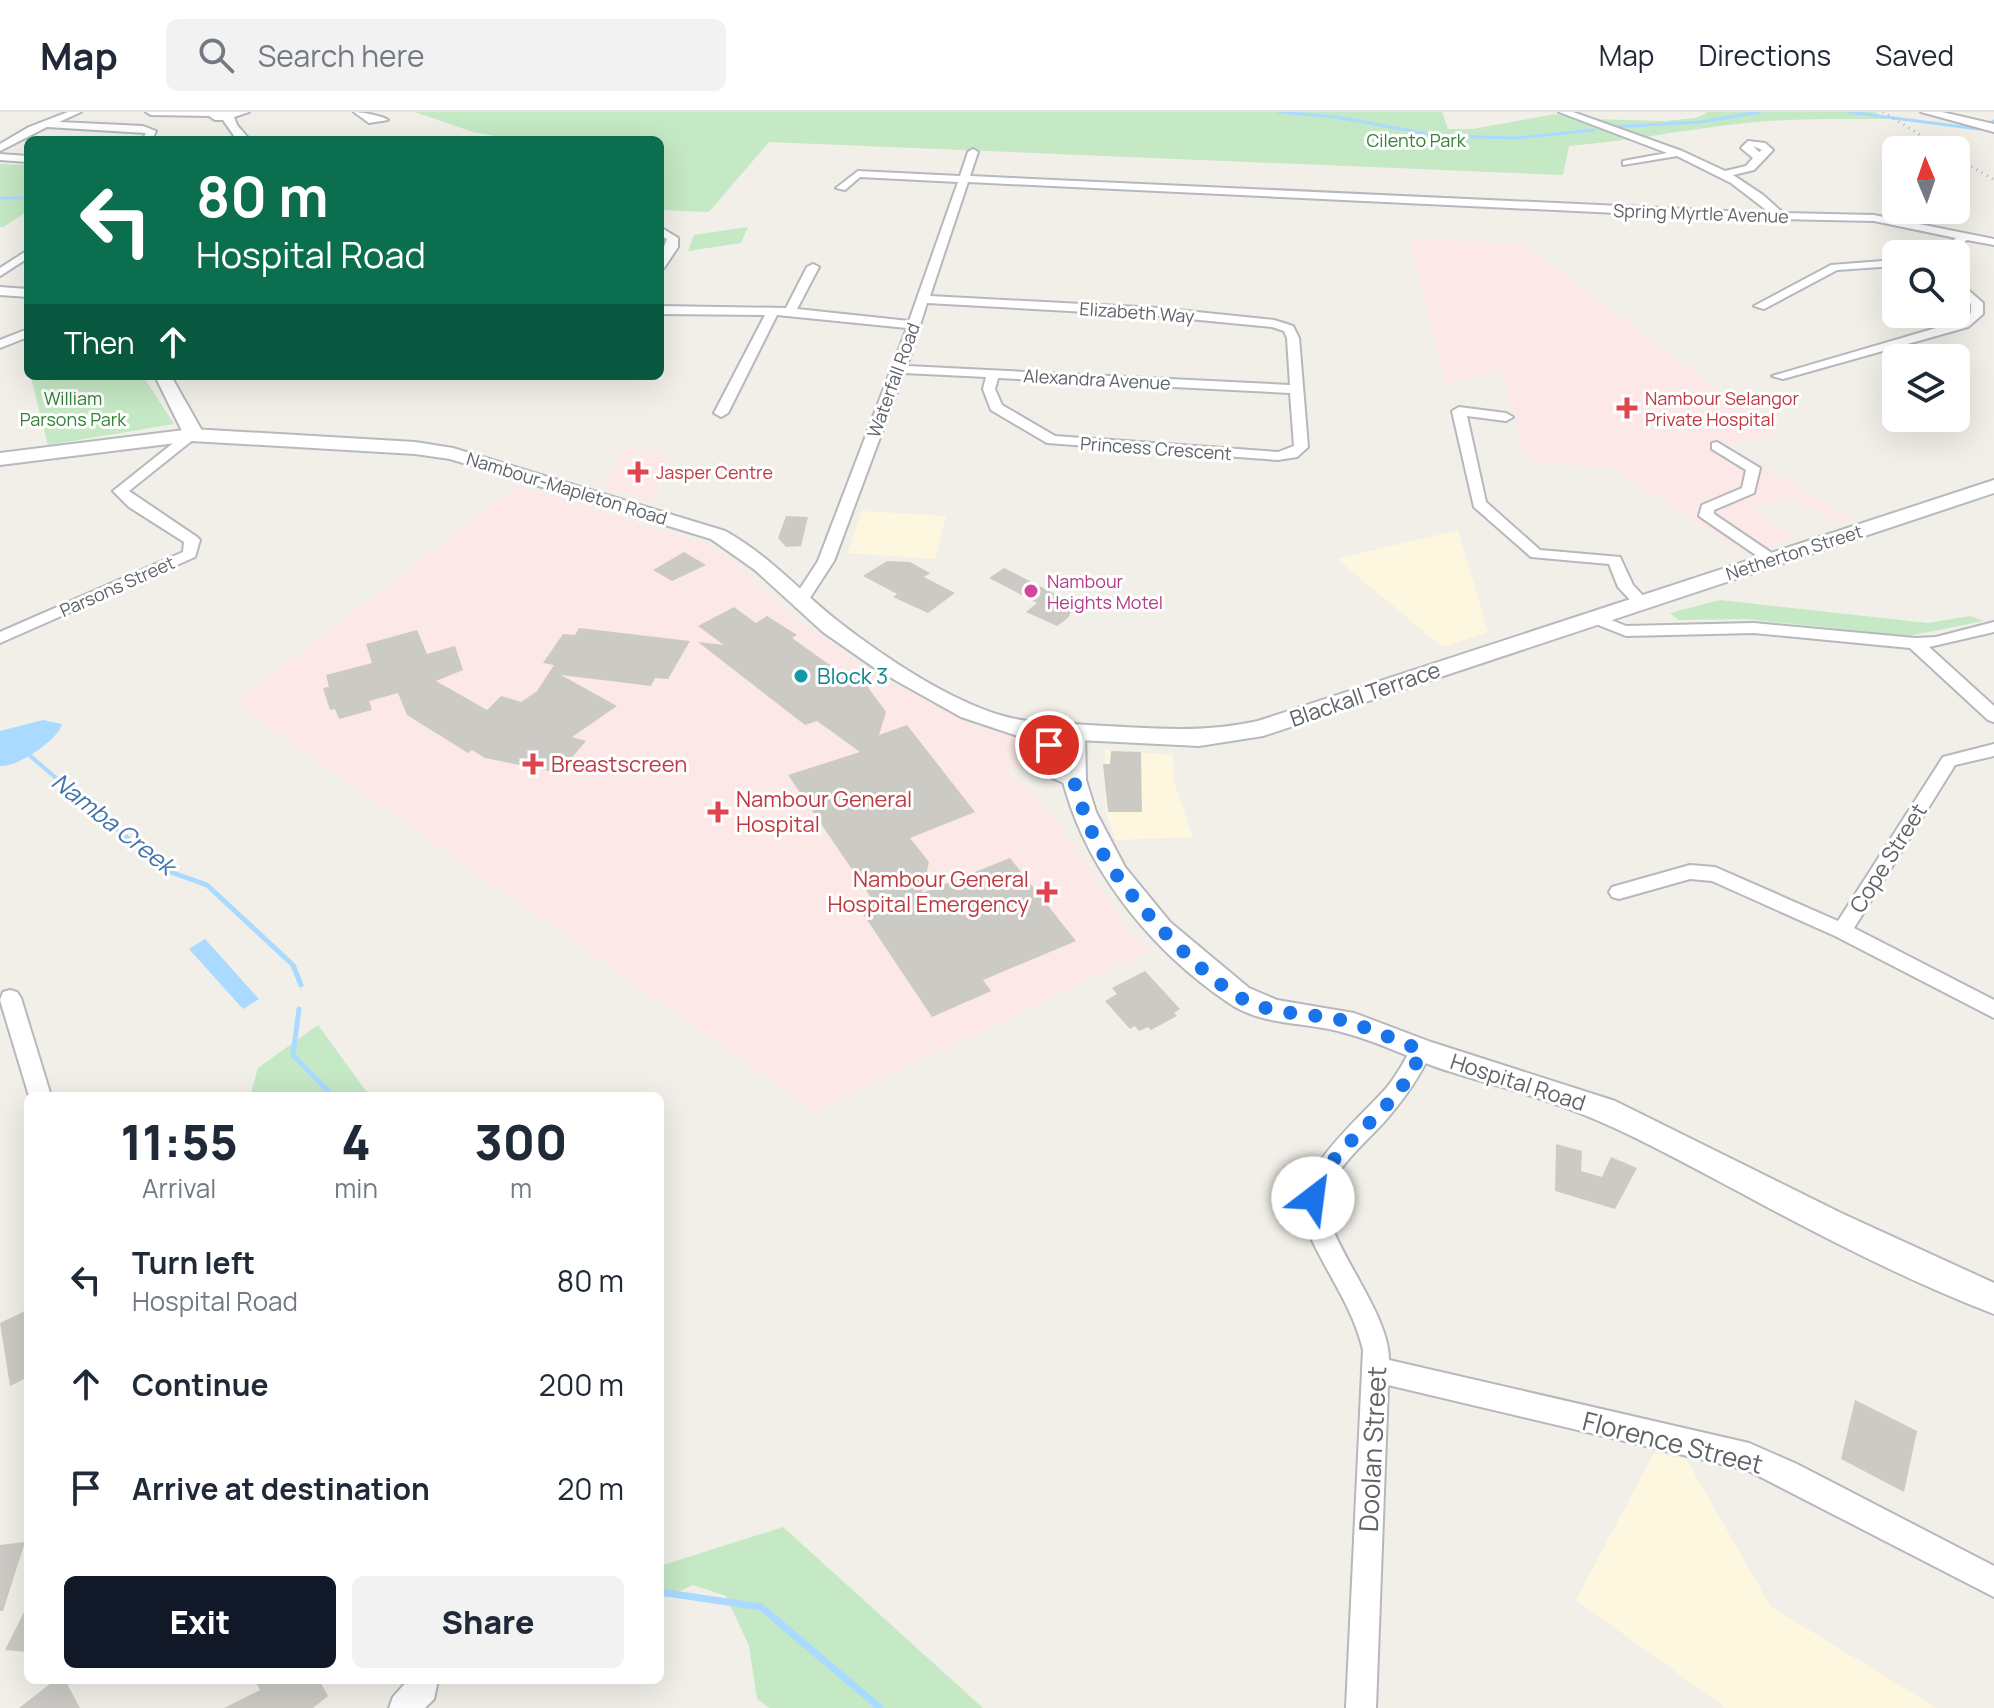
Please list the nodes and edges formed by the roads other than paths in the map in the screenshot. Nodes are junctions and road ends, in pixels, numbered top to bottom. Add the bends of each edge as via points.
1 (76, 112) edge
2 (151, 112) edge
3 (243, 112) edge
4 (359, 112) edge
5 (1564, 112) edge
6 (208, 113) edge
7 (1937, 113) edge
8 (228, 116) junction
9 (383, 120) dead end
10 (48, 124) junction
11 (1994, 128) edge
12 (149, 136) edge
13 (240, 136) edge
14 (0, 148) edge
15 (973, 152) dead end
16 (1675, 154) junction
17 (0, 157) edge
18 (1759, 157) dead end
19 (24, 159) edge
20 (1627, 163) dead end
21 (1726, 174) junction
22 (962, 181) junction
23 (841, 188) dead end
24 (1175, 190) junction
25 (1405, 201) junction
26 (1175, 203) dead end
27 (1408, 214) dead end
28 (1780, 216) junction
29 (664, 232) edge
30 (1964, 237) junction
31 (1960, 240) edge
32 (1994, 242) edge
33 (24, 256) edge
34 (664, 260) edge
35 (1882, 264) edge
36 (813, 267) dead end
37 (0, 273) edge
38 (0, 291) edge
39 (24, 293) edge
40 (1970, 296) edge
41 (923, 299) junction
42 (1760, 306) dead end
43 (664, 310) edge
44 (773, 311) junction
45 (790, 312) junction
46 (1970, 319) edge
47 (913, 325) junction
48 (1950, 328) edge
49 (24, 335) edge
50 (0, 344) edge
51 (899, 369) junction
52 (993, 374) junction
53 (1778, 376) dead end
54 (165, 380) edge
55 (1294, 389) junction
56 (721, 413) dead end
57 (1506, 417) dead end
58 (192, 435) junction
59 (1717, 446) dead end
60 (0, 459) edge
61 (1994, 486) edge
62 (1771, 559) junction
63 (1649, 599) junction
64 (800, 601) junction
65 (1600, 616) junction
66 (1994, 627) edge
67 (1672, 628) junction
68 (0, 638) edge
69 (1915, 643) junction
70 (1994, 716) edge
71 (1023, 727) junction
72 (1074, 732) junction
73 (1994, 750) edge
74 (1073, 778) junction
75 (1619, 892) dead end
76 (1842, 931) junction
77 (10, 998) dead end
78 (1994, 1010) edge
79 (1421, 1050) junction
80 (39, 1092) edge
81 (1994, 1299) edge
82 (1377, 1370) junction
83 (1994, 1582) edge
84 (423, 1684) edge
85 (404, 1708) edge
86 (1361, 1708) edge

1 - 10 street
2 - 6 street
3 - 8 street
4 - 9 street via 369,120
5 - 16 street
6 - 8 street
7 - 11 street
8 - 13 street
10 - 12 street via 143,129 151,131
10 - 14 street
15 - 22 street, Waterfall Road
16 - 20 street
16 - 21 street
17 - 19 street
18 - 21 street via 1750,168
21 - 28 street
22 - 23 street, Spring Myrtle Avenue via 858,174
22 - 24 street, Spring Myrtle Avenue
22 - 41 street, Waterfall Road
24 - 25 street, Spring Myrtle Avenue via 1290,202
24 - 26 street
25 - 27 street
25 - 28 street, Spring Myrtle Avenue
28 - 30 street, Spring Myrtle Avenue via 1874,218
29 - 34 street via 673,238
30 - 31 street
30 - 32 street, Spring Myrtle Avenue
33 - 37 street
35 - 42 street via 1835,267
36 - 45 street
38 - 39 street
40 - 46 street via 1977,303 1977,314
41 - 47 street, Waterfall Road
41 - 55 street, Elizabeth Way via 1274,324 1289,329 1293,338
43 - 44 street
44 - 45 street
44 - 56 street
45 - 47 street
47 - 51 street, Waterfall Road
48 - 53 street
49 - 50 street
51 - 52 street, Alexandra Avenue
51 - 64 street, Waterfall Road via 826,561
52 - 55 street, Alexandra Avenue
52 - 55 street, Princess Crescent via 989,389 996,407 1052,440 1278,456 1301,447
54 - 58 street
57 - 63 street via 1459,411 1479,504 1536,554 1615,560 1628,591
58 - 60 main road, Nambour-Mapleton Road
58 - 64 main road, Nambour-Mapleton Road via 415,448 467,457 718,535 743,548
58 - 68 street, Parsons Street via 120,491 192,540 190,554
59 - 62 street via 1753,468 1749,490 1707,508 1706,516
61 - 62 main road, Netherton Street
62 - 63 main road, Netherton Street
63 - 65 main road, Netherton Street
63 - 67 street via 1642,615
64 - 71 main road, Nambour-Mapleton Road via 874,656 929,688 992,721
65 - 67 street via 1619,630
65 - 72 main road, Blackall Terrace via 1247,733 1189,738
66 - 69 street
67 - 69 street via 1767,629
69 - 70 street
71 - 72 main road, Nambour-Mapleton Road
71 - 74 main road via 1049,745 1059,771
72 - 74 street, Hospital Road
73 - 76 street, Cope Street via 1949,761
74 - 79 street, Hospital Road via 1088,823 1115,874 1204,969 1256,1005 1348,1022
75 - 76 street via 1690,872 1715,874
76 - 78 street, Cope Street
77 - 80 street
79 - 81 street, Hospital Road via 1634,1123
79 - 82 street, Doolan Street via 1396,1096 1320,1177 1313,1198 1318,1226 1367,1318
82 - 83 street, Florence Street via 1749,1457
82 - 86 street, Doolan Street
84 - 85 street

